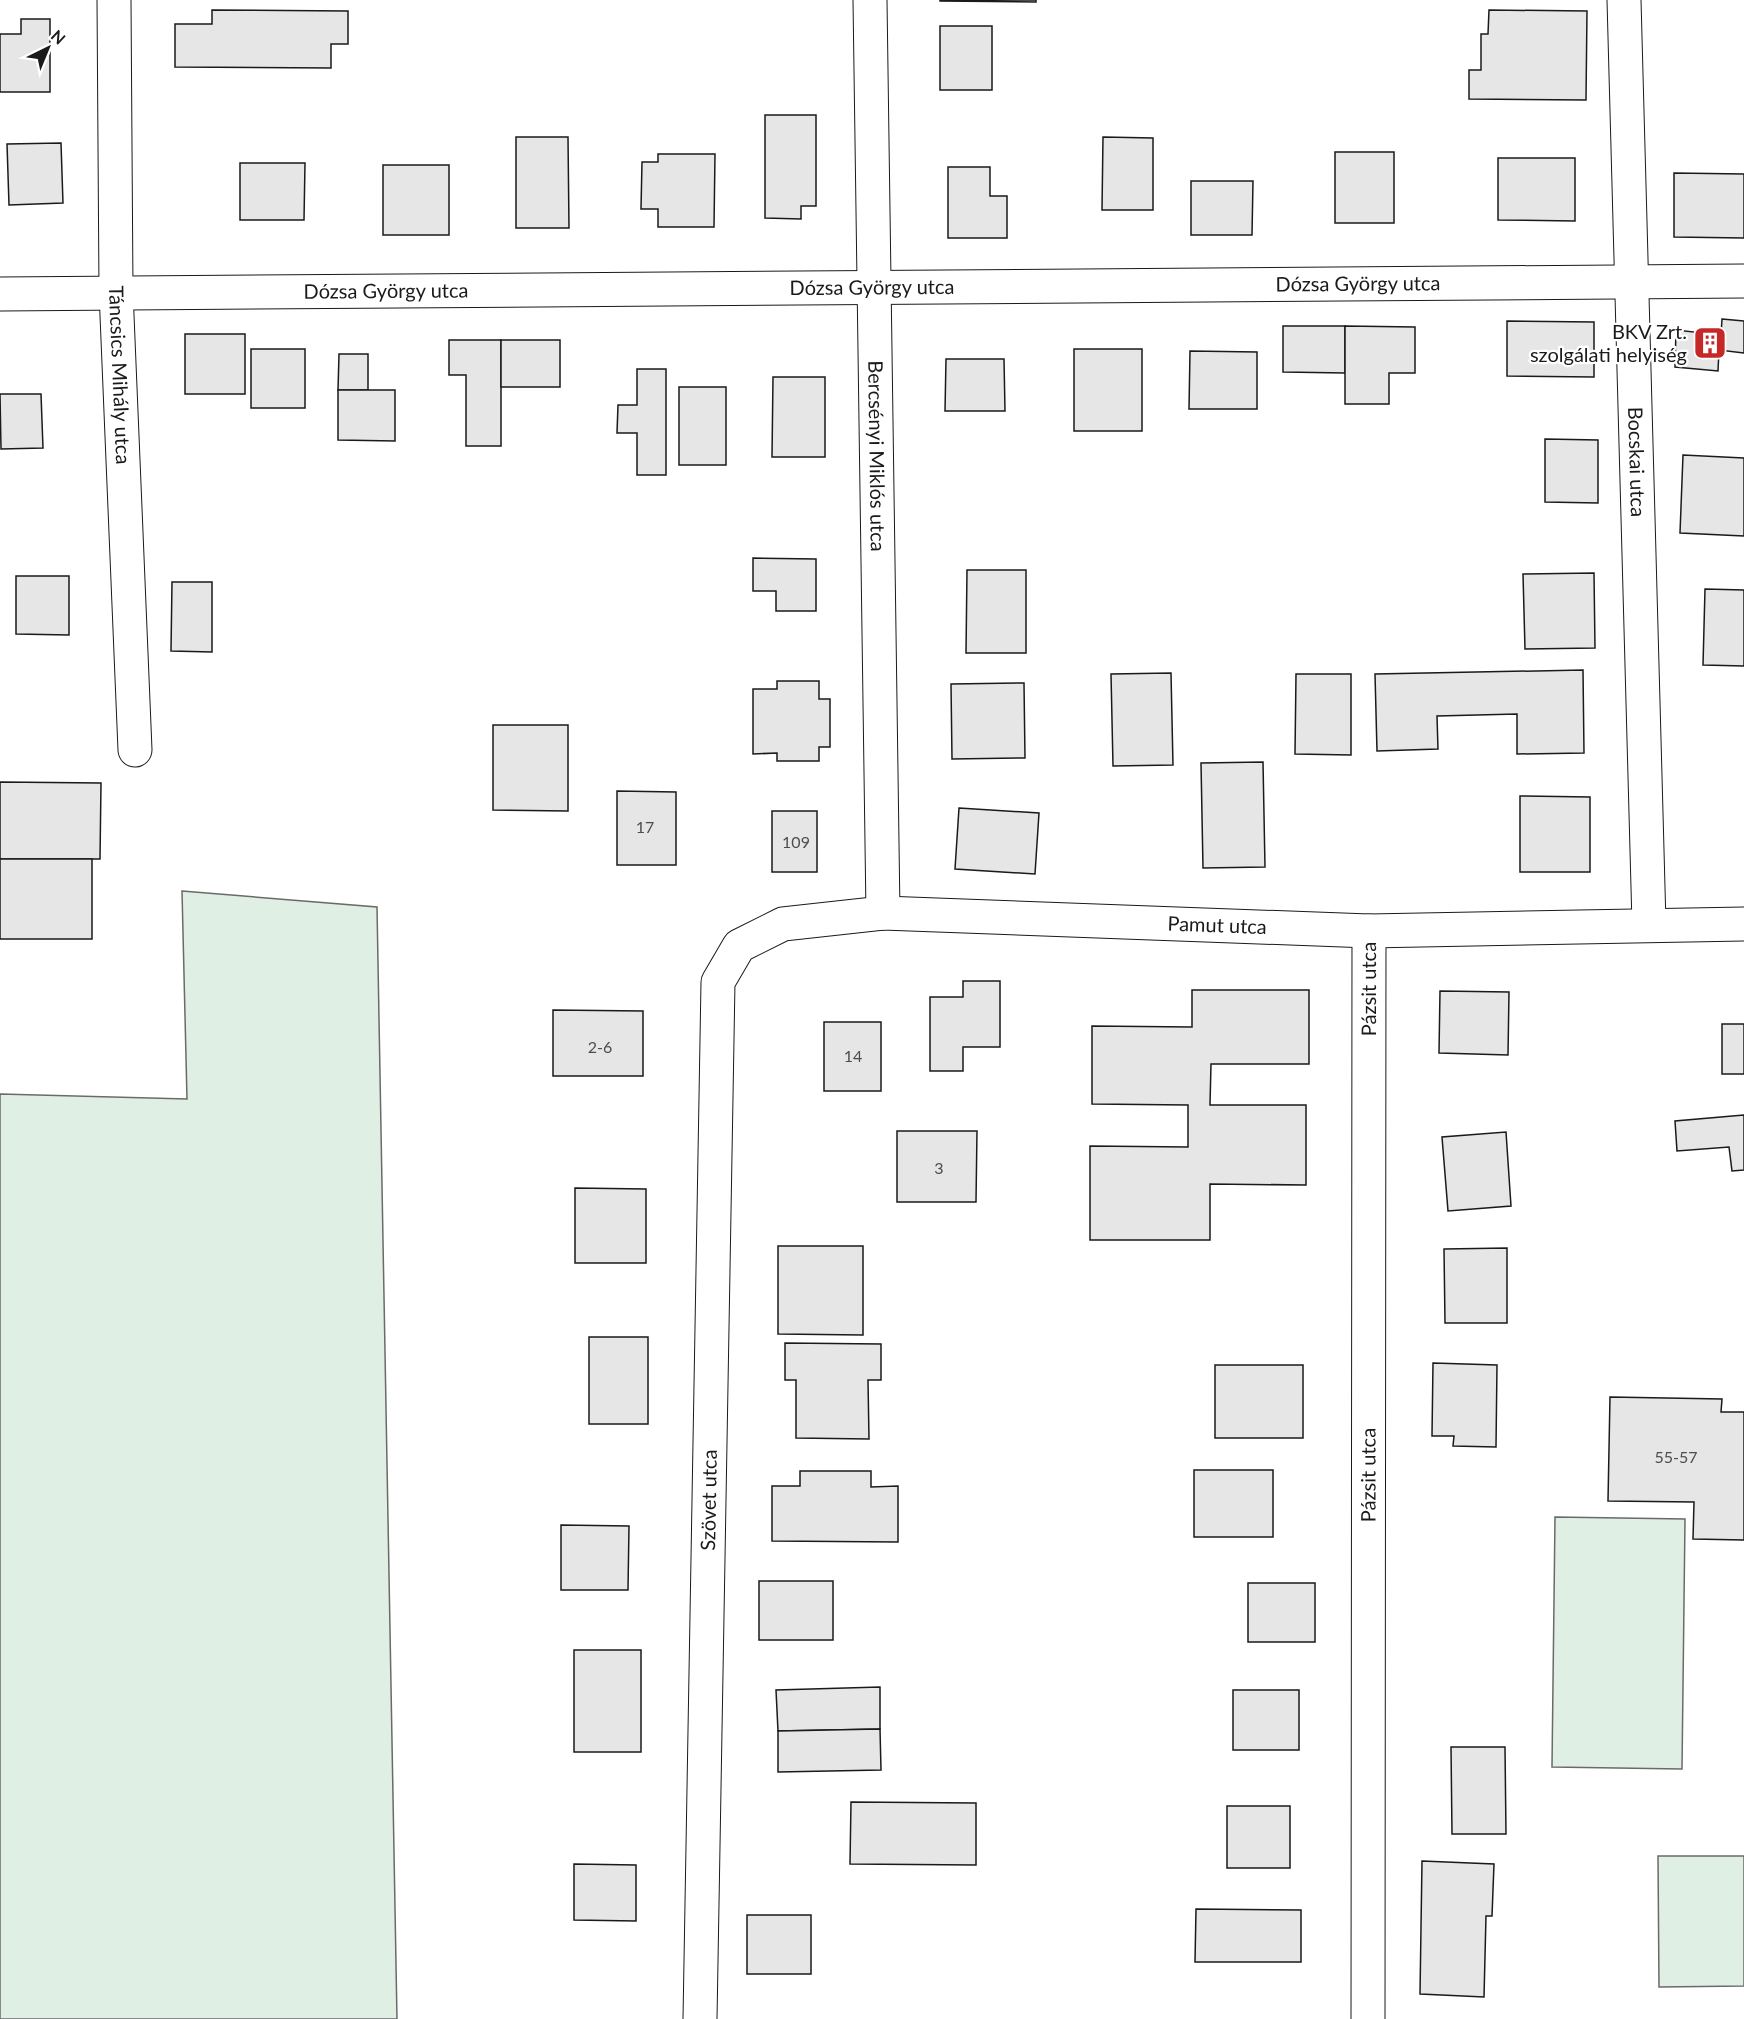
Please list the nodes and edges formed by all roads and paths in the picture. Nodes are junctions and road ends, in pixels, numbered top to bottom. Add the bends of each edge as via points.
1 (114, 0) edge
2 (870, 0) edge
3 (1624, 0) edge
4 (1632, 280) junction
5 (1744, 281) edge
6 (874, 290) junction
7 (116, 291) junction
8 (0, 294) edge
9 (135, 750) dead end
10 (883, 913) junction
11 (1649, 924) junction
12 (1744, 924) edge
13 (1369, 931) junction
14 (718, 982) joint
15 (700, 2019) edge
16 (1368, 2019) edge

1 - 7 street, Táncsics Mihály utca
2 - 6 street, Bercsényi Miklós utca
3 - 4 street, Bocskai utca
4 - 5 street, Dózsa György utca
4 - 6 street, Dózsa György utca
4 - 11 street, Bocskai utca
6 - 7 street, Dózsa György utca
6 - 10 street, Bercsényi Miklós utca
7 - 8 street, Dózsa György utca
7 - 9 street, Táncsics Mihály utca
10 - 13 street, Pamut utca
10 - 14 street, Pamut utca via 783,924 739,946
11 - 12 street, Pamut utca
11 - 13 street, Pamut utca
13 - 16 street, Pázsit utca
14 - 15 street, Szövet utca

